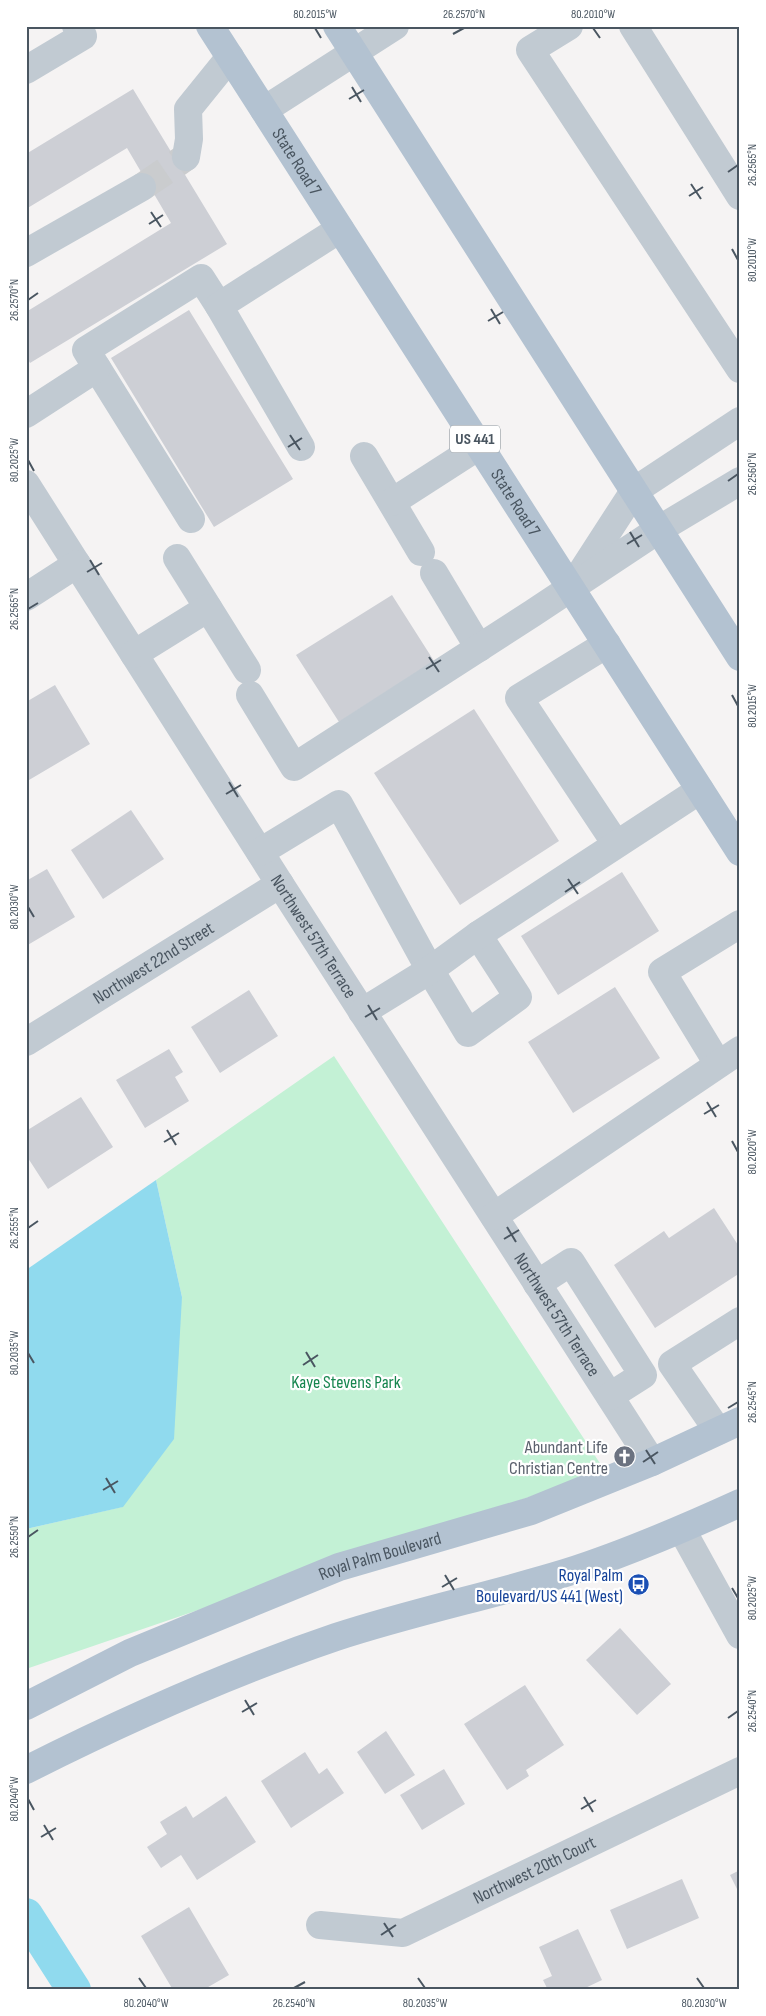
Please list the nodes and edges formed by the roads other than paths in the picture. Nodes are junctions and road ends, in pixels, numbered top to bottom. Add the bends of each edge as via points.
1 (76, 26) edge
2 (210, 26) edge
3 (337, 26) edge
4 (395, 26) edge
5 (568, 26) edge
6 (633, 26) edge
7 (354, 52) junction
8 (230, 58) junction
9 (26, 70) edge
10 (264, 110) junction
11 (186, 157) dead end
12 (142, 186) tunnel mouth
13 (740, 196) edge
14 (340, 229) junction
15 (26, 253) edge
16 (219, 306) junction
17 (97, 368) junction
18 (740, 369) edge
19 (26, 414) edge
20 (740, 421) edge
21 (479, 446) junction
22 (301, 447) dead end
23 (364, 456) dead end
24 (740, 481) edge
25 (26, 484) edge
26 (634, 492) junction
27 (392, 502) junction
28 (191, 519) dead end
29 (658, 530) junction
30 (177, 558) dead end
31 (77, 564) junction
32 (571, 588) junction
33 (26, 597) edge
34 (208, 608) junction
35 (606, 644) junction
36 (479, 648) junction
37 (134, 654) junction
38 (740, 657) edge
39 (700, 790) junction
40 (616, 844) junction
41 (260, 852) junction
42 (740, 852) edge
43 (280, 884) junction
44 (740, 924) edge
45 (478, 936) junction
46 (430, 970) junction
47 (362, 1012) junction
48 (26, 1042) edge
49 (729, 1057) edge
50 (494, 1216) junction
51 (537, 1284) junction
52 (740, 1321) edge
53 (610, 1396) junction
54 (729, 1426) edge
55 (652, 1462) junction
56 (740, 1503) edge
57 (682, 1530) junction
58 (740, 1635) edge
59 (26, 1706) edge
60 (26, 1770) edge
61 (740, 1771) edge
62 (320, 1925) dead end

1 - 9 street via 82,36
2 - 8 main road, State Road 7 / US 441
3 - 7 main road
4 - 7 street
5 - 18 street via 530,50
6 - 13 street
7 - 10 street
7 - 26 main road
8 - 10 main road, State Road 7 / US 441
8 - 11 street via 188,109
10 - 14 main road, State Road 7 / US 441
12 - 15 street
14 - 16 street
14 - 21 main road, State Road 7 / US 441
16 - 17 street via 201,278 86,350
16 - 22 street
17 - 19 street
17 - 28 street
20 - 26 street
21 - 27 street
21 - 32 main road, State Road 7 / US 441
23 - 27 street
24 - 29 street
25 - 31 street, Northwest 57th Terrace
26 - 29 main road
26 - 32 street
27 - 36 street
29 - 32 street
29 - 38 main road
30 - 34 street
31 - 33 street
31 - 37 street, Northwest 57th Terrace
32 - 35 main road, State Road 7 / US 441
32 - 36 street
34 - 36 street via 294,767
34 - 37 street
35 - 39 main road, State Road 7 / US 441
35 - 40 street via 518,698
37 - 41 street, Northwest 57th Terrace
39 - 40 street
39 - 42 main road, State Road 7 / US 441
40 - 45 street
41 - 43 street, Northwest 57th Terrace
41 - 46 street via 339,804
43 - 47 street, Northwest 57th Terrace
43 - 48 street, Northwest 22nd Street
44 - 49 street via 662,972
45 - 46 street
45 - 46 street via 518,998 468,1033
46 - 47 street
47 - 50 street, Northwest 57th Terrace
49 - 50 street
50 - 51 street, Northwest 57th Terrace
51 - 53 street, Northwest 57th Terrace
51 - 53 street via 571,1262 644,1375
52 - 54 street via 672,1364
53 - 55 street, Northwest 57th Terrace
54 - 55 main road, Royal Palm Boulevard
55 - 59 main road, Royal Palm Boulevard via 531,1511 339,1567 130,1653
56 - 57 main road
57 - 58 street
57 - 60 main road via 566,1572 337,1637 213,1683
61 - 62 street, Northwest 20th Court via 403,1933

